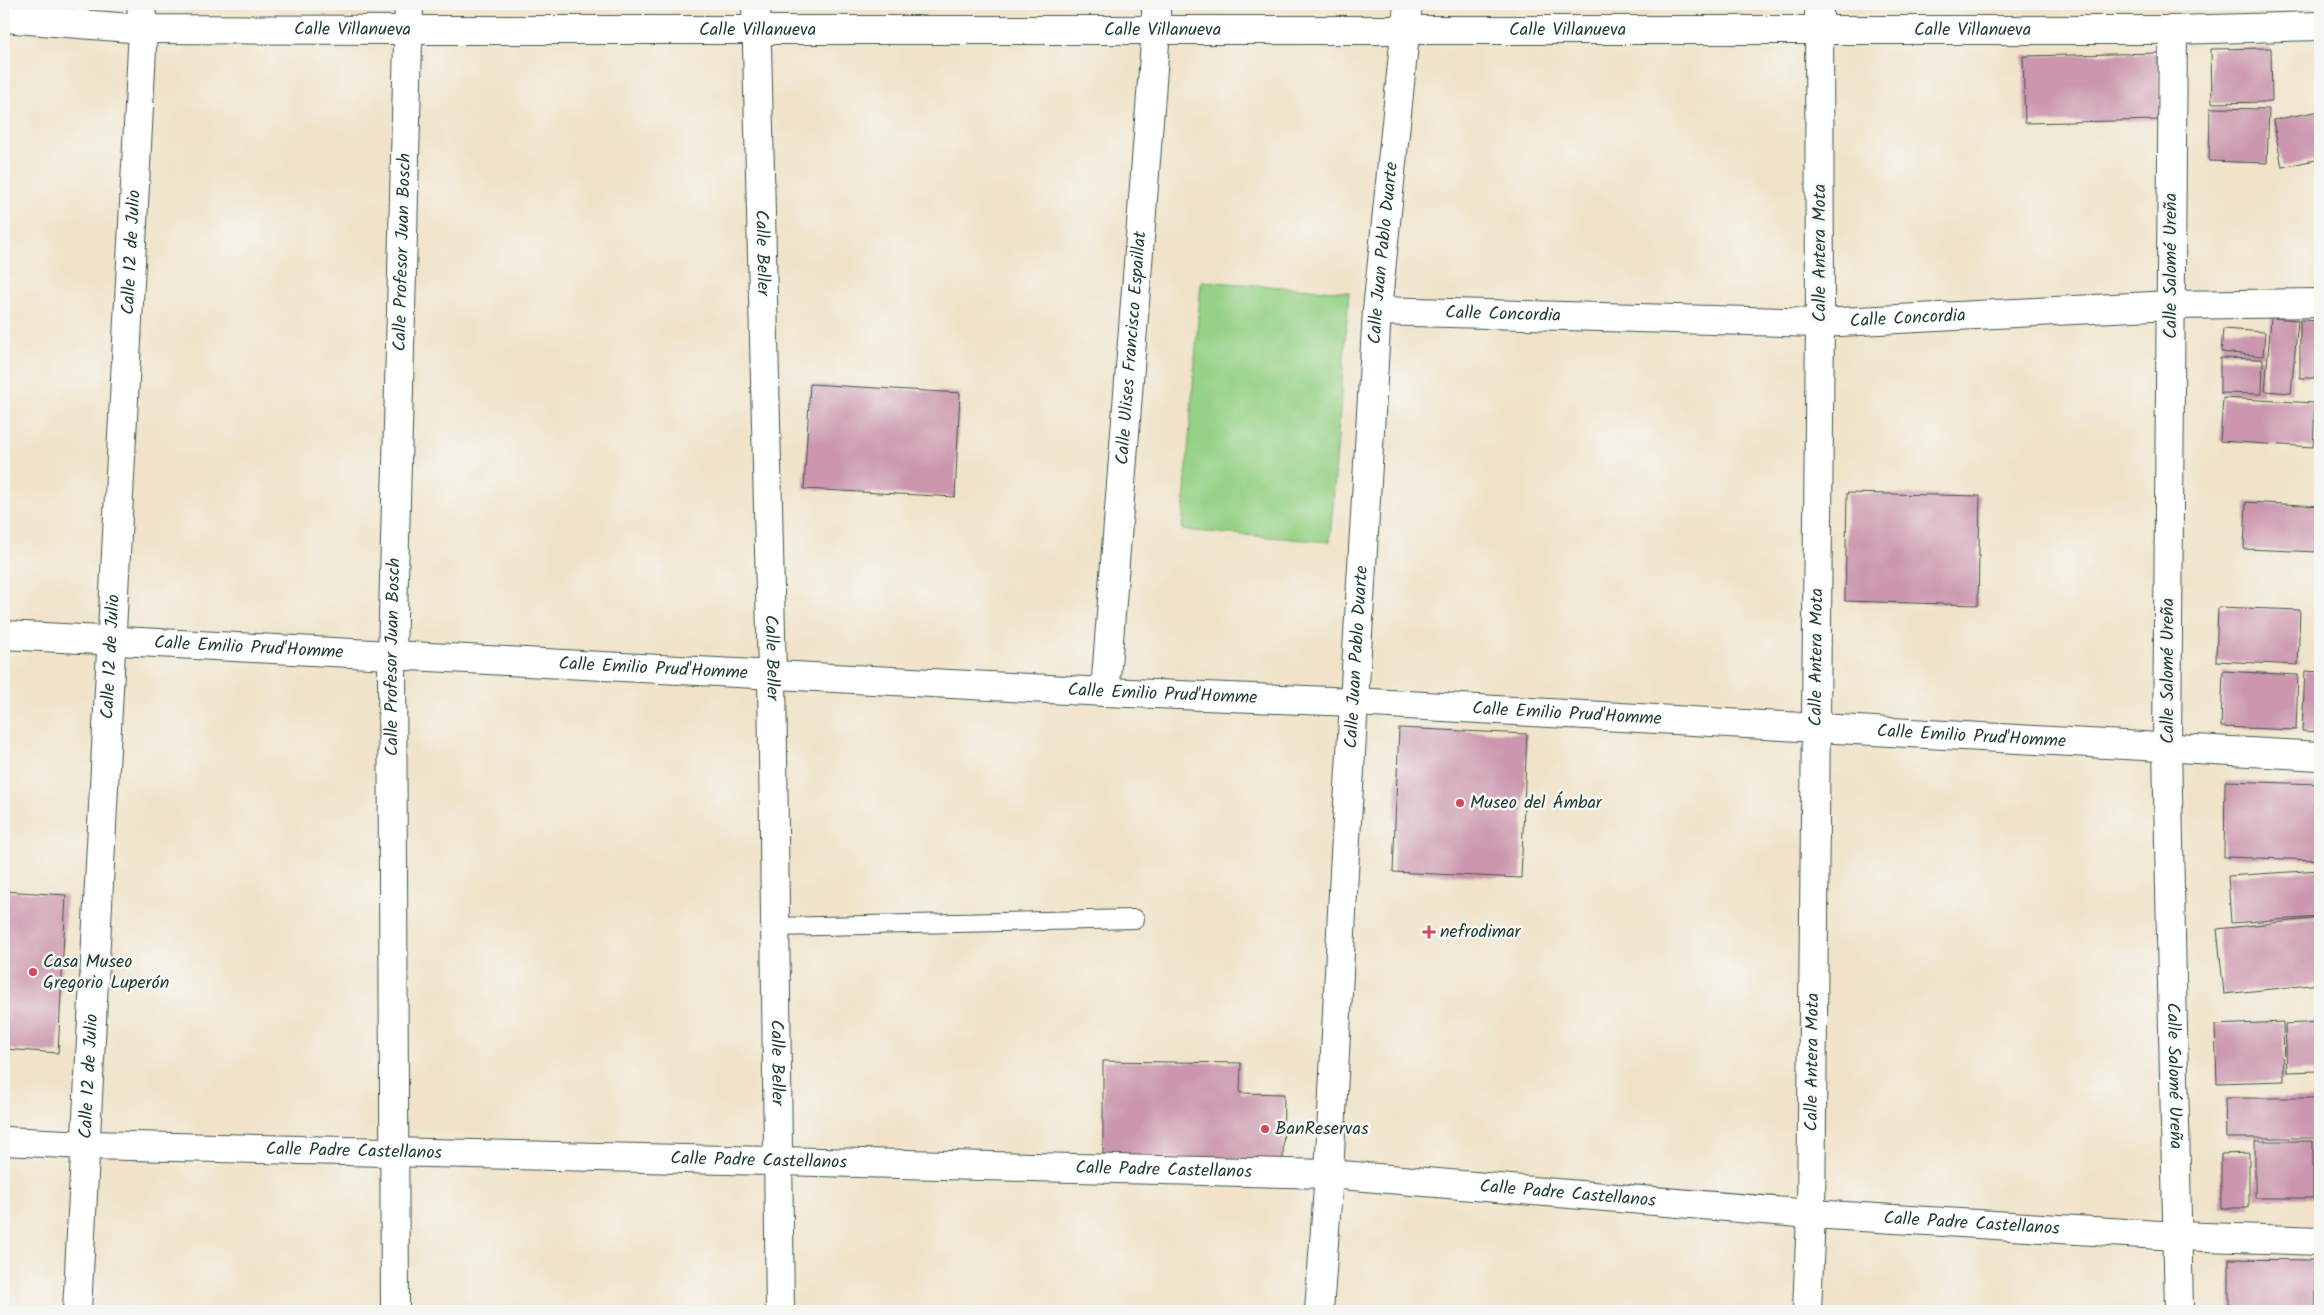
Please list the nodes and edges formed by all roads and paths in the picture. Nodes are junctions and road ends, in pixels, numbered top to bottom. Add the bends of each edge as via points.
1 (142, 16) edge
2 (410, 17) edge
3 (756, 17) edge
4 (1156, 17) edge
5 (1407, 17) edge
6 (1819, 17) edge
7 (4, 18) edge
8 (2320, 26) edge
9 (2172, 30) junction
10 (2320, 303) edge
11 (2171, 305) junction
12 (1377, 311) junction
13 (1820, 323) junction
14 (4, 635) edge
15 (113, 640) junction
16 (392, 655) junction
17 (772, 675) junction
18 (1104, 692) junction
19 (1354, 702) junction
20 (1816, 729) junction
21 (2167, 748) junction
22 (2320, 756) edge
23 (1135, 919) dead end
24 (775, 927) junction
25 (4, 1141) edge
26 (87, 1145) junction
27 (394, 1152) junction
28 (777, 1162) junction
29 (1329, 1174) junction
30 (1811, 1214) junction
31 (2177, 1236) junction
32 (2320, 1241) edge
33 (77, 1311) edge
34 (395, 1311) edge
35 (780, 1311) edge
36 (1319, 1311) edge
37 (1807, 1311) edge
38 (2179, 1311) edge

1 - 2 street, Calle Villanueva
1 - 7 street, Calle Villanueva
1 - 15 street, Calle 12 de Julio
2 - 3 street, Calle Villanueva
2 - 16 street, Calle Profesor Juan Bosch
3 - 4 street, Calle Villanueva
3 - 17 street, Calle Beller
4 - 5 street, Calle Villanueva
4 - 18 street, Calle Ulises Francisco Espaillat
5 - 6 street, Calle Villanueva
5 - 12 street, Calle Juan Pablo Duarte
6 - 9 street, Calle Villanueva
6 - 13 street, Calle Antera Mota
8 - 9 street, Calle Villanueva
9 - 11 street, Calle Salomé Ureña
10 - 11 street, Calle Concordia
11 - 13 street, Calle Concordia
11 - 21 street, Calle Salomé Ureña
12 - 13 street, Calle Concordia
12 - 19 street, Calle Juan Pablo Duarte
13 - 20 street, Calle Antera Mota
14 - 15 street, Calle Emilio Prud'Homme
15 - 16 street, Calle Emilio Prud'Homme
15 - 26 street, Calle 12 de Julio
16 - 17 street, Calle Emilio Prud'Homme
16 - 27 street, Calle Profesor Juan Bosch
17 - 18 street, Calle Emilio Prud'Homme
17 - 24 street, Calle Beller
18 - 19 street, Calle Emilio Prud'Homme
19 - 20 street, Calle Emilio Prud'Homme
19 - 29 street, Calle Juan Pablo Duarte
20 - 21 street, Calle Emilio Prud'Homme
20 - 30 street, Calle Antera Mota
21 - 22 street, Calle Emilio Prud'Homme
21 - 31 street, Calle Salomé Ureña
23 - 24 lane
24 - 28 street, Calle Beller
25 - 26 street, Calle Padre Castellanos
26 - 27 street, Calle Padre Castellanos
26 - 33 street, Calle 12 de Julio
27 - 28 street, Calle Padre Castellanos
27 - 34 street, Calle Profesor Juan Bosch
28 - 29 street, Calle Padre Castellanos
28 - 35 street, Calle Beller
29 - 30 street, Calle Padre Castellanos
29 - 36 street, Calle Juan Pablo Duarte
30 - 31 street, Calle Padre Castellanos
30 - 37 street, Calle Antera Mota
31 - 32 street, Calle Padre Castellanos
31 - 38 street, Calle Salomé Ureña

